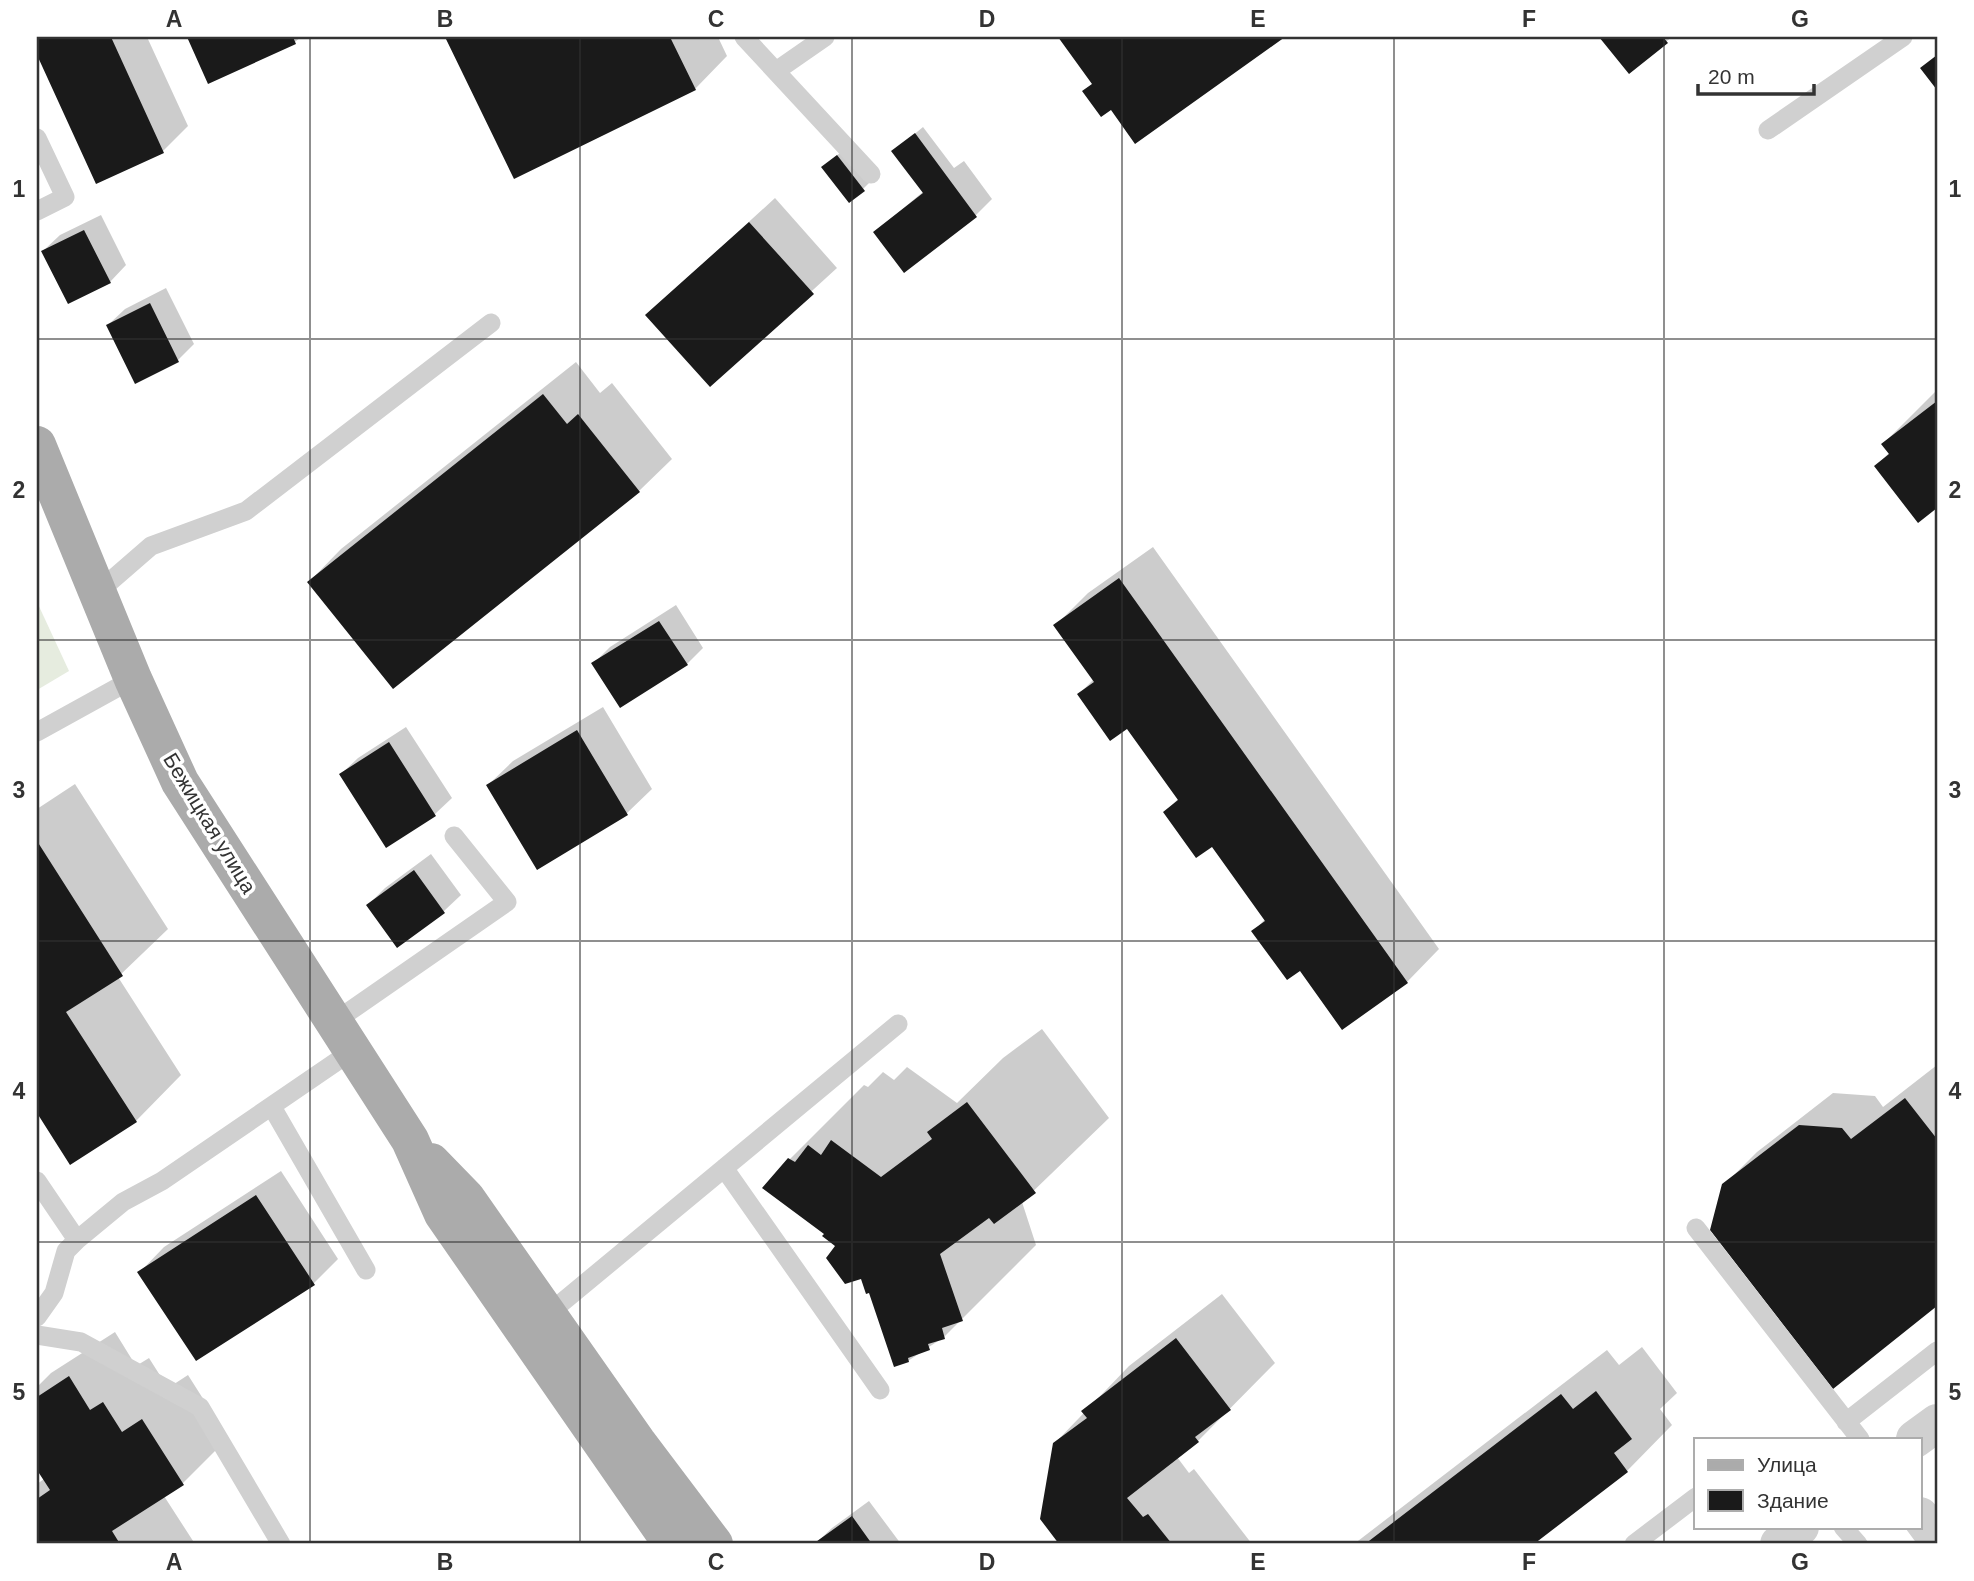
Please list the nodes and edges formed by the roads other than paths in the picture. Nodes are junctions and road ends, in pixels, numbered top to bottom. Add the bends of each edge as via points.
1 (744, 37) edge
2 (825, 37) edge
3 (1903, 37) edge
4 (776, 71) junction
5 (1768, 130) dead end
6 (37, 138) edge
7 (871, 174) dead end
8 (37, 211) edge
9 (491, 323) dead end
10 (37, 445) edge
11 (98, 592) junction
12 (133, 679) junction
13 (37, 733) edge
14 (454, 836) dead end
15 (898, 1024) dead end
16 (343, 1037) junction
17 (272, 1107) junction
18 (724, 1168) junction
19 (37, 1181) edge
20 (1696, 1228) dead end
21 (77, 1240) junction
22 (366, 1270) dead end
23 (37, 1317) edge
24 (536, 1324) junction
25 (37, 1335) edge
26 (1937, 1351) edge
27 (880, 1390) dead end
28 (1846, 1422) junction
29 (1937, 1423) edge
30 (1859, 1438) edge
31 (1916, 1438) edge
32 (1694, 1499) edge
33 (1922, 1519) edge
34 (1799, 1528) edge
35 (1844, 1528) edge
36 (1937, 1539) edge
37 (281, 1544) edge
38 (672, 1544) edge
39 (714, 1544) edge
40 (1634, 1544) edge
41 (1779, 1544) edge
42 (1858, 1544) edge

1 - 4 lane
2 - 4 lane
3 - 5 lane
4 - 7 lane
6 - 8 lane via 65,197
9 - 11 lane via 246,511 151,546
10 - 11 main road, Бежицкая улица
11 - 12 main road, Бежицкая улица
12 - 13 lane
12 - 16 main road, Бежицкая улица via 180,782
14 - 16 lane via 507,902
15 - 18 lane
16 - 17 lane
16 - 24 main road, Бежицкая улица via 410,1140 466,1198
17 - 21 lane via 162,1181 122,1202
17 - 22 lane
18 - 24 lane
18 - 27 lane
19 - 21 lane
20 - 28 lane
21 - 23 lane via 66,1251 54,1293
24 - 38 main road
24 - 39 main road
25 - 37 lane via 81,1342 200,1407
26 - 28 lane
28 - 30 lane
29 - 31 street
32 - 40 lane
33 - 36 street
34 - 41 street
35 - 42 lane

